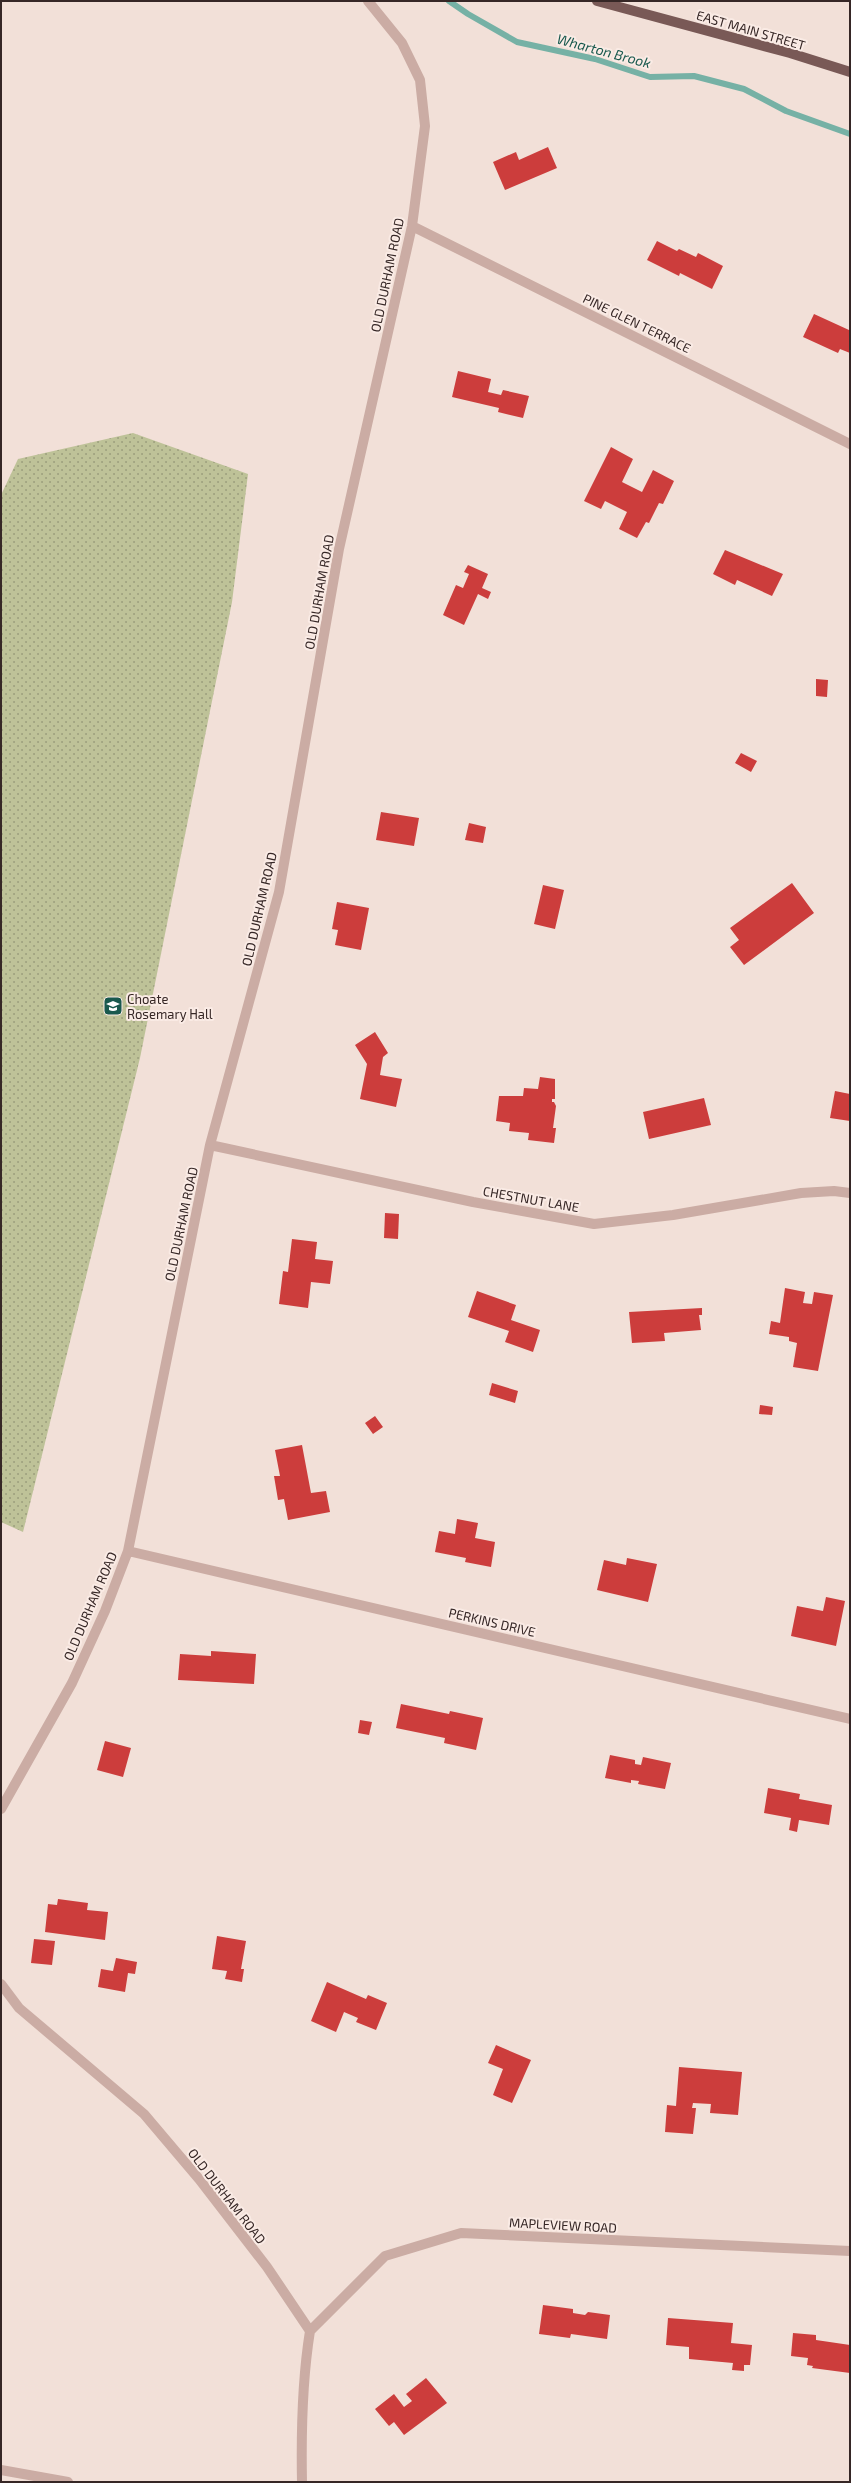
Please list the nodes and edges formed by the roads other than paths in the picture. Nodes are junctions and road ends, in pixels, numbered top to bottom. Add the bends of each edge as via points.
1 (368, 1) edge
2 (597, 1) edge
3 (850, 72) edge
4 (412, 226) junction
5 (850, 444) edge
6 (210, 1145) junction
7 (850, 1193) edge
8 (128, 1551) junction
9 (850, 1719) edge
10 (1, 1809) edge
11 (1, 1984) edge
12 (850, 2250) edge
13 (310, 2331) junction
14 (1, 2470) edge
15 (68, 2482) edge
16 (302, 2482) edge

1 - 4 street, OLD DURHAM ROAD via 402,43 420,80 425,126
2 - 3 main road, EAST MAIN STREET via 790,53
4 - 5 street, PINE GLEN TERRACE
4 - 6 street, OLD DURHAM ROAD via 339,550 279,892
6 - 7 street, CHESTNUT LANE via 473,1202 594,1224 673,1214 801,1192
6 - 8 street, OLD DURHAM ROAD
8 - 9 street, PERKINS DRIVE
8 - 10 street, OLD DURHAM ROAD via 72,1683
11 - 13 street, OLD DURHAM ROAD via 19,2008 144,2114 199,2179 267,2267
12 - 13 street, MAPLEVIEW ROAD via 461,2233 385,2256
13 - 16 street via 303,2397
14 - 15 street

